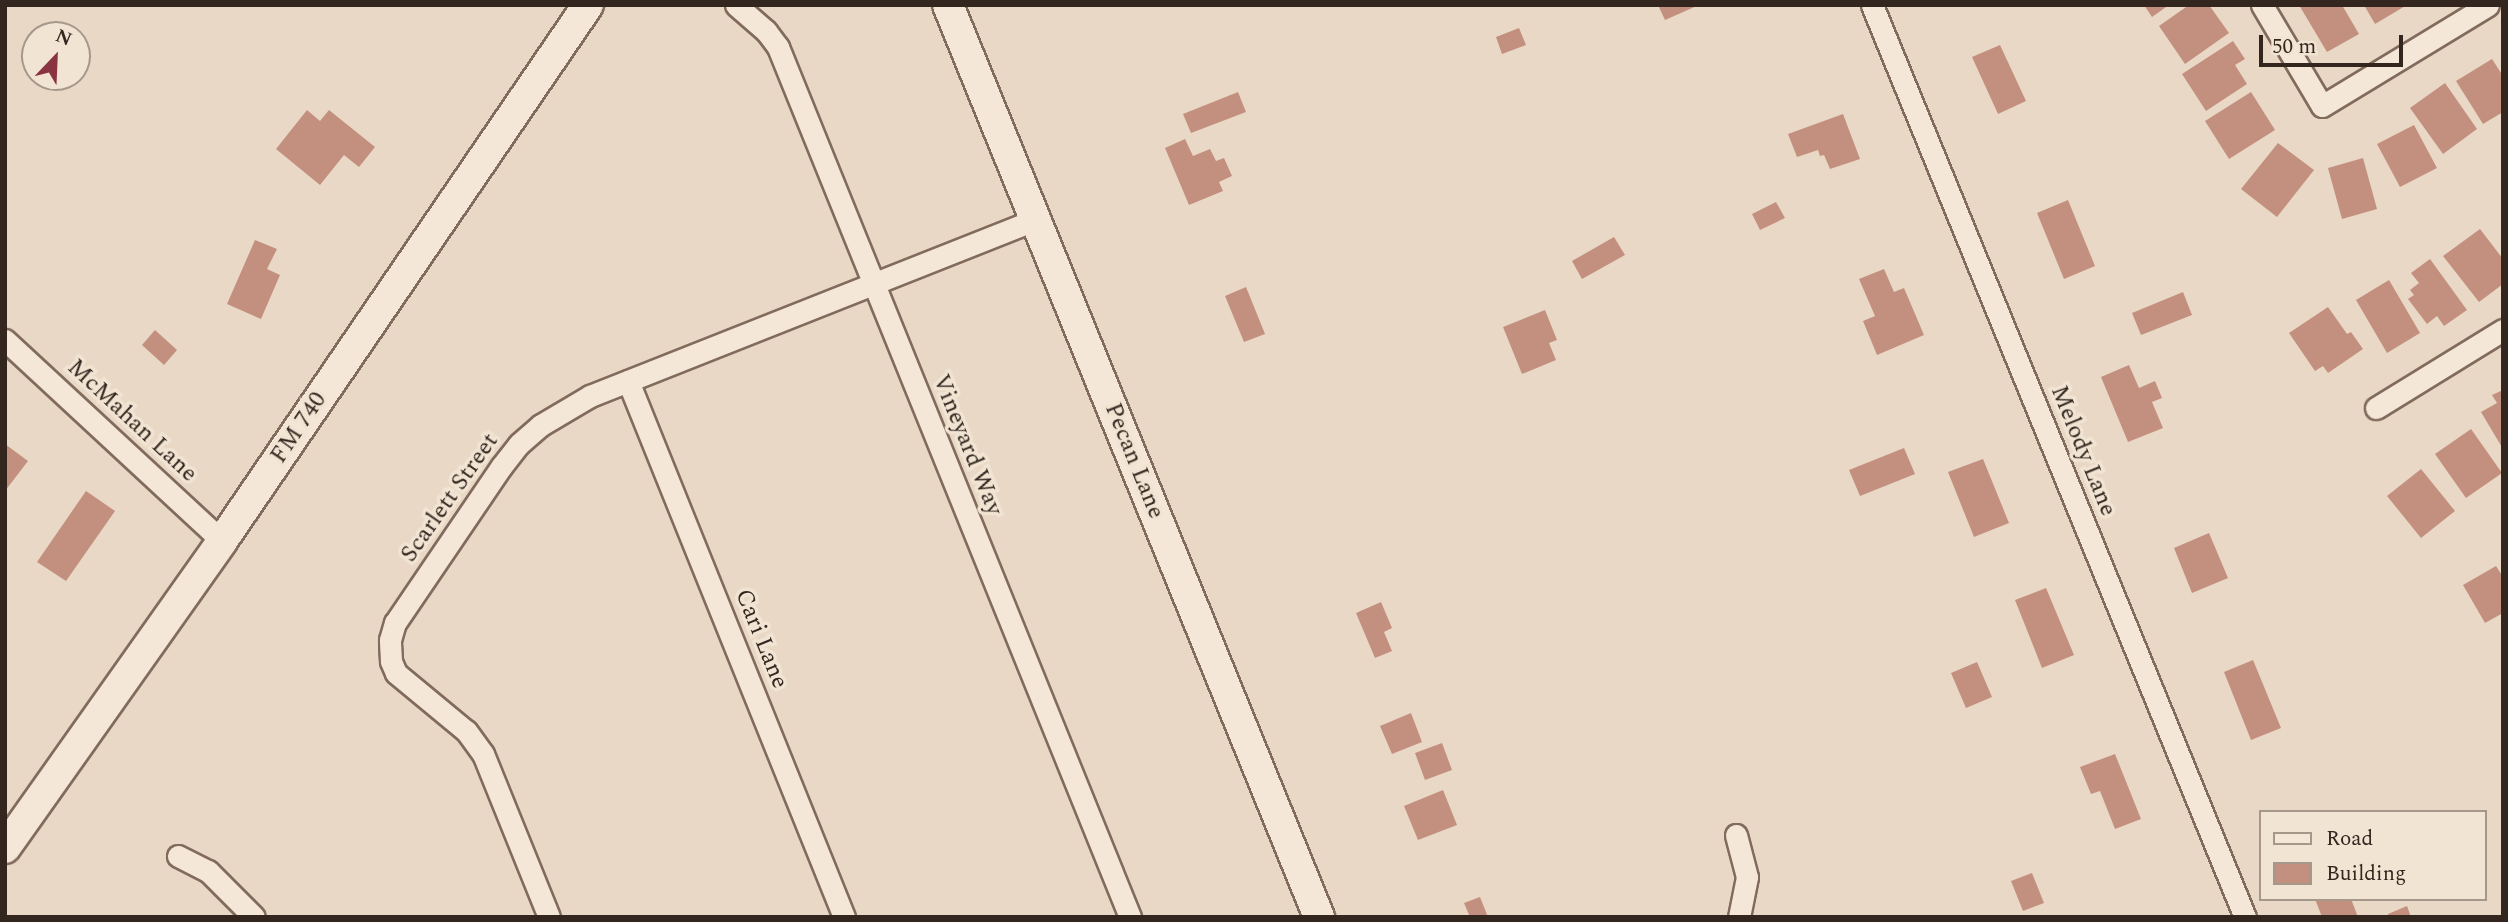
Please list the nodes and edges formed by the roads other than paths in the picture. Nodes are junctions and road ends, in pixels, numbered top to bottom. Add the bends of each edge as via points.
1 (588, 5) edge
2 (736, 5) edge
3 (948, 5) edge
4 (1872, 5) edge
5 (2262, 5) edge
6 (2488, 5) edge
7 (1035, 220) junction
8 (874, 286) junction
9 (2503, 330) edge
10 (5, 340) edge
11 (628, 381) junction
12 (2376, 408) dead end
13 (222, 541) junction
14 (1736, 835) dead end
15 (5, 848) edge
16 (177, 856) dead end
17 (254, 917) edge
18 (549, 917) edge
19 (844, 917) edge
20 (1130, 917) edge
21 (1320, 917) edge
22 (1739, 917) edge
23 (2245, 917) edge

1 - 13 main road, FM 740 / FM 740
2 - 8 street, Vineyard Way via 759,23 778,47
3 - 7 main road, Pecan Lane
4 - 23 street, Melody Lane
5 - 6 street via 2322,106
7 - 8 street, Scarlett Street
7 - 21 main road, Pecan Lane
8 - 11 street, Scarlett Street
8 - 20 street, Vineyard Way
9 - 12 street
10 - 13 street, McMahan Lane
11 - 18 street, Scarlett Street via 560,413 519,444 395,623 390,640 396,673 444,709 483,754
11 - 19 street, Cari Lane
13 - 15 main road, FM 740 / FM 740
14 - 22 street via 1747,877
16 - 17 street via 208,871

